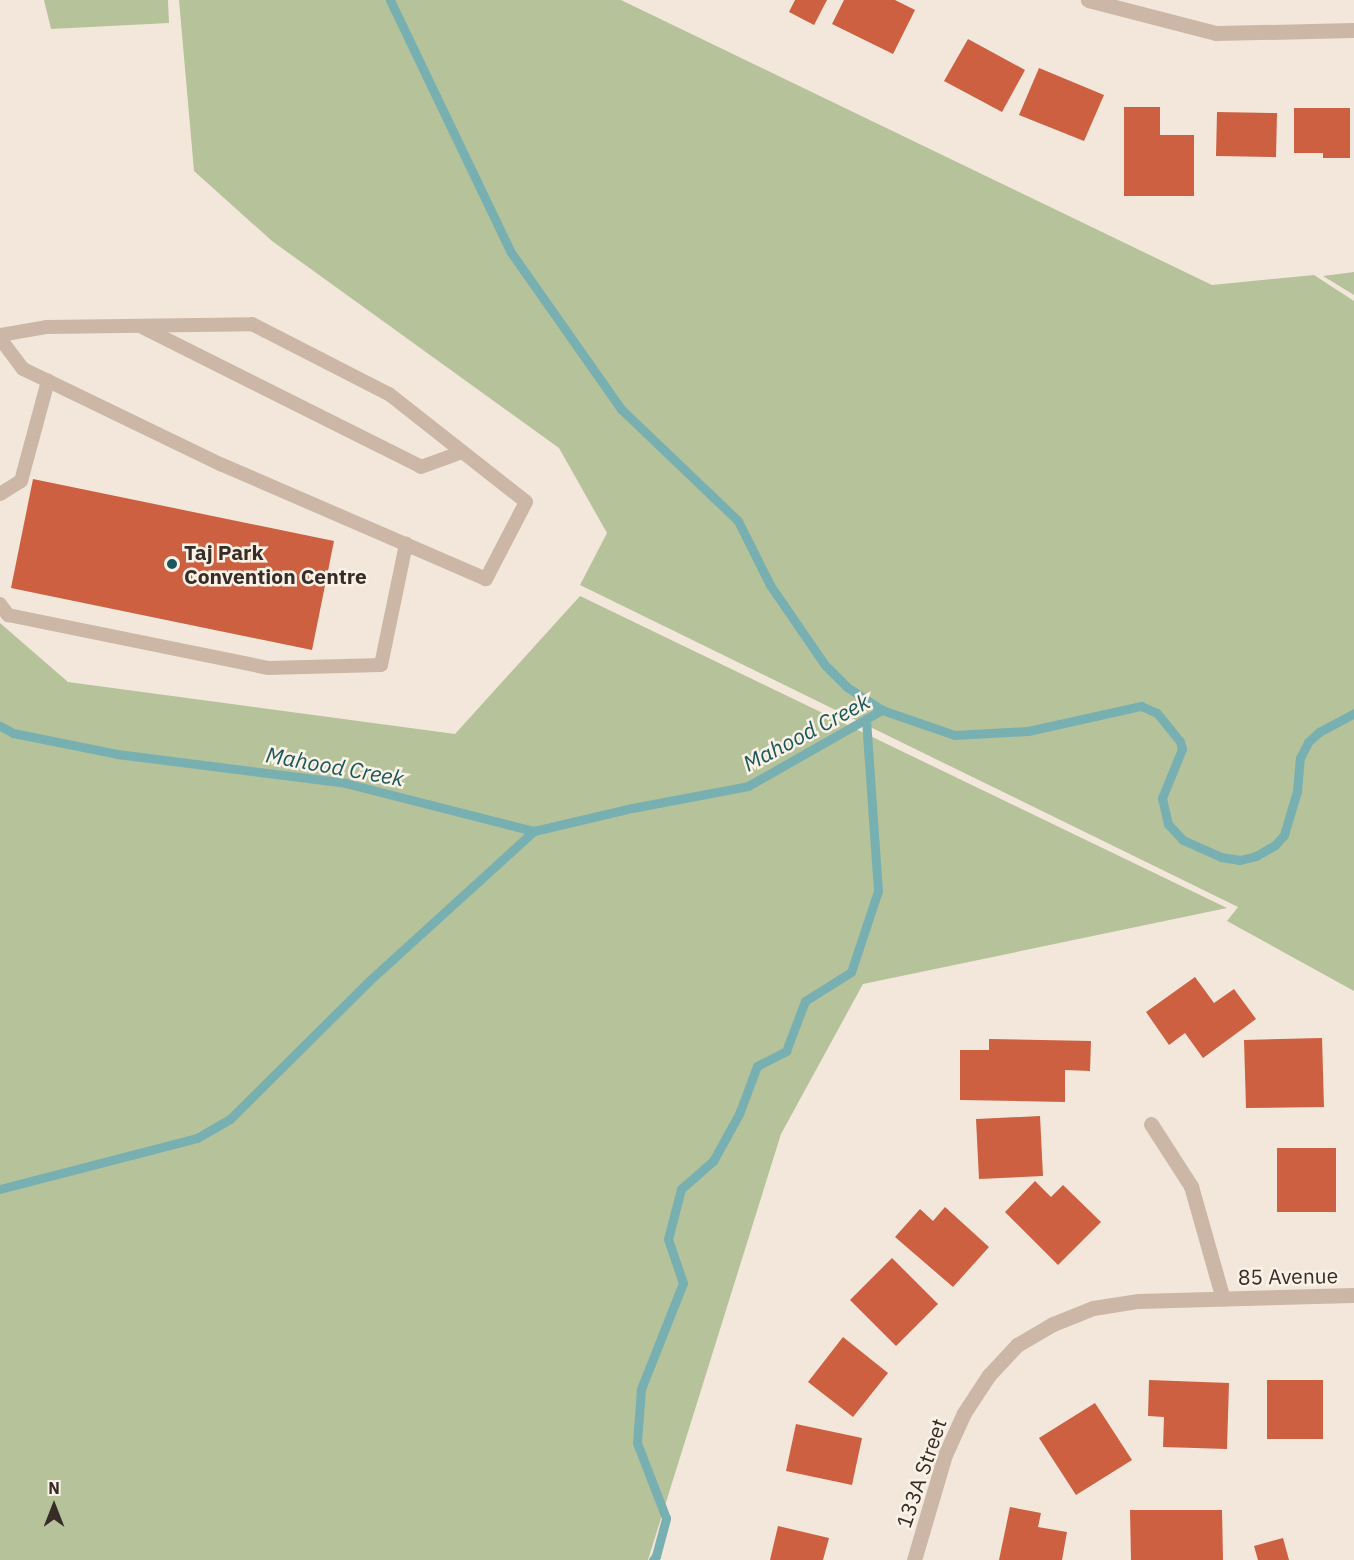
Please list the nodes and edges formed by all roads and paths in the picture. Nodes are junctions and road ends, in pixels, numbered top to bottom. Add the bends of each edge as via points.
1 (1088, 0) edge
2 (1354, 30) edge
3 (138, 326) junction
4 (0, 337) edge
5 (48, 381) junction
6 (462, 452) junction
7 (0, 494) edge
8 (406, 544) junction
9 (0, 604) edge
10 (1150, 1124) dead end
11 (1354, 1295) edge
12 (1223, 1299) junction
13 (914, 1560) edge

1 - 2 street via 1216,33
3 - 4 lane via 47,327
3 - 6 lane via 421,467
3 - 6 lane via 252,324 389,394
4 - 5 lane via 22,369
5 - 7 lane via 21,481
5 - 8 lane via 222,465
6 - 8 lane via 526,502 486,579
8 - 9 lane via 381,665 268,668 8,615
10 - 12 street via 1191,1186
11 - 12 street, 85 Avenue
12 - 13 street, 133A Street via 1138,1301 1093,1308 1053,1324 1017,1345 989,1375 964,1413 945,1455

